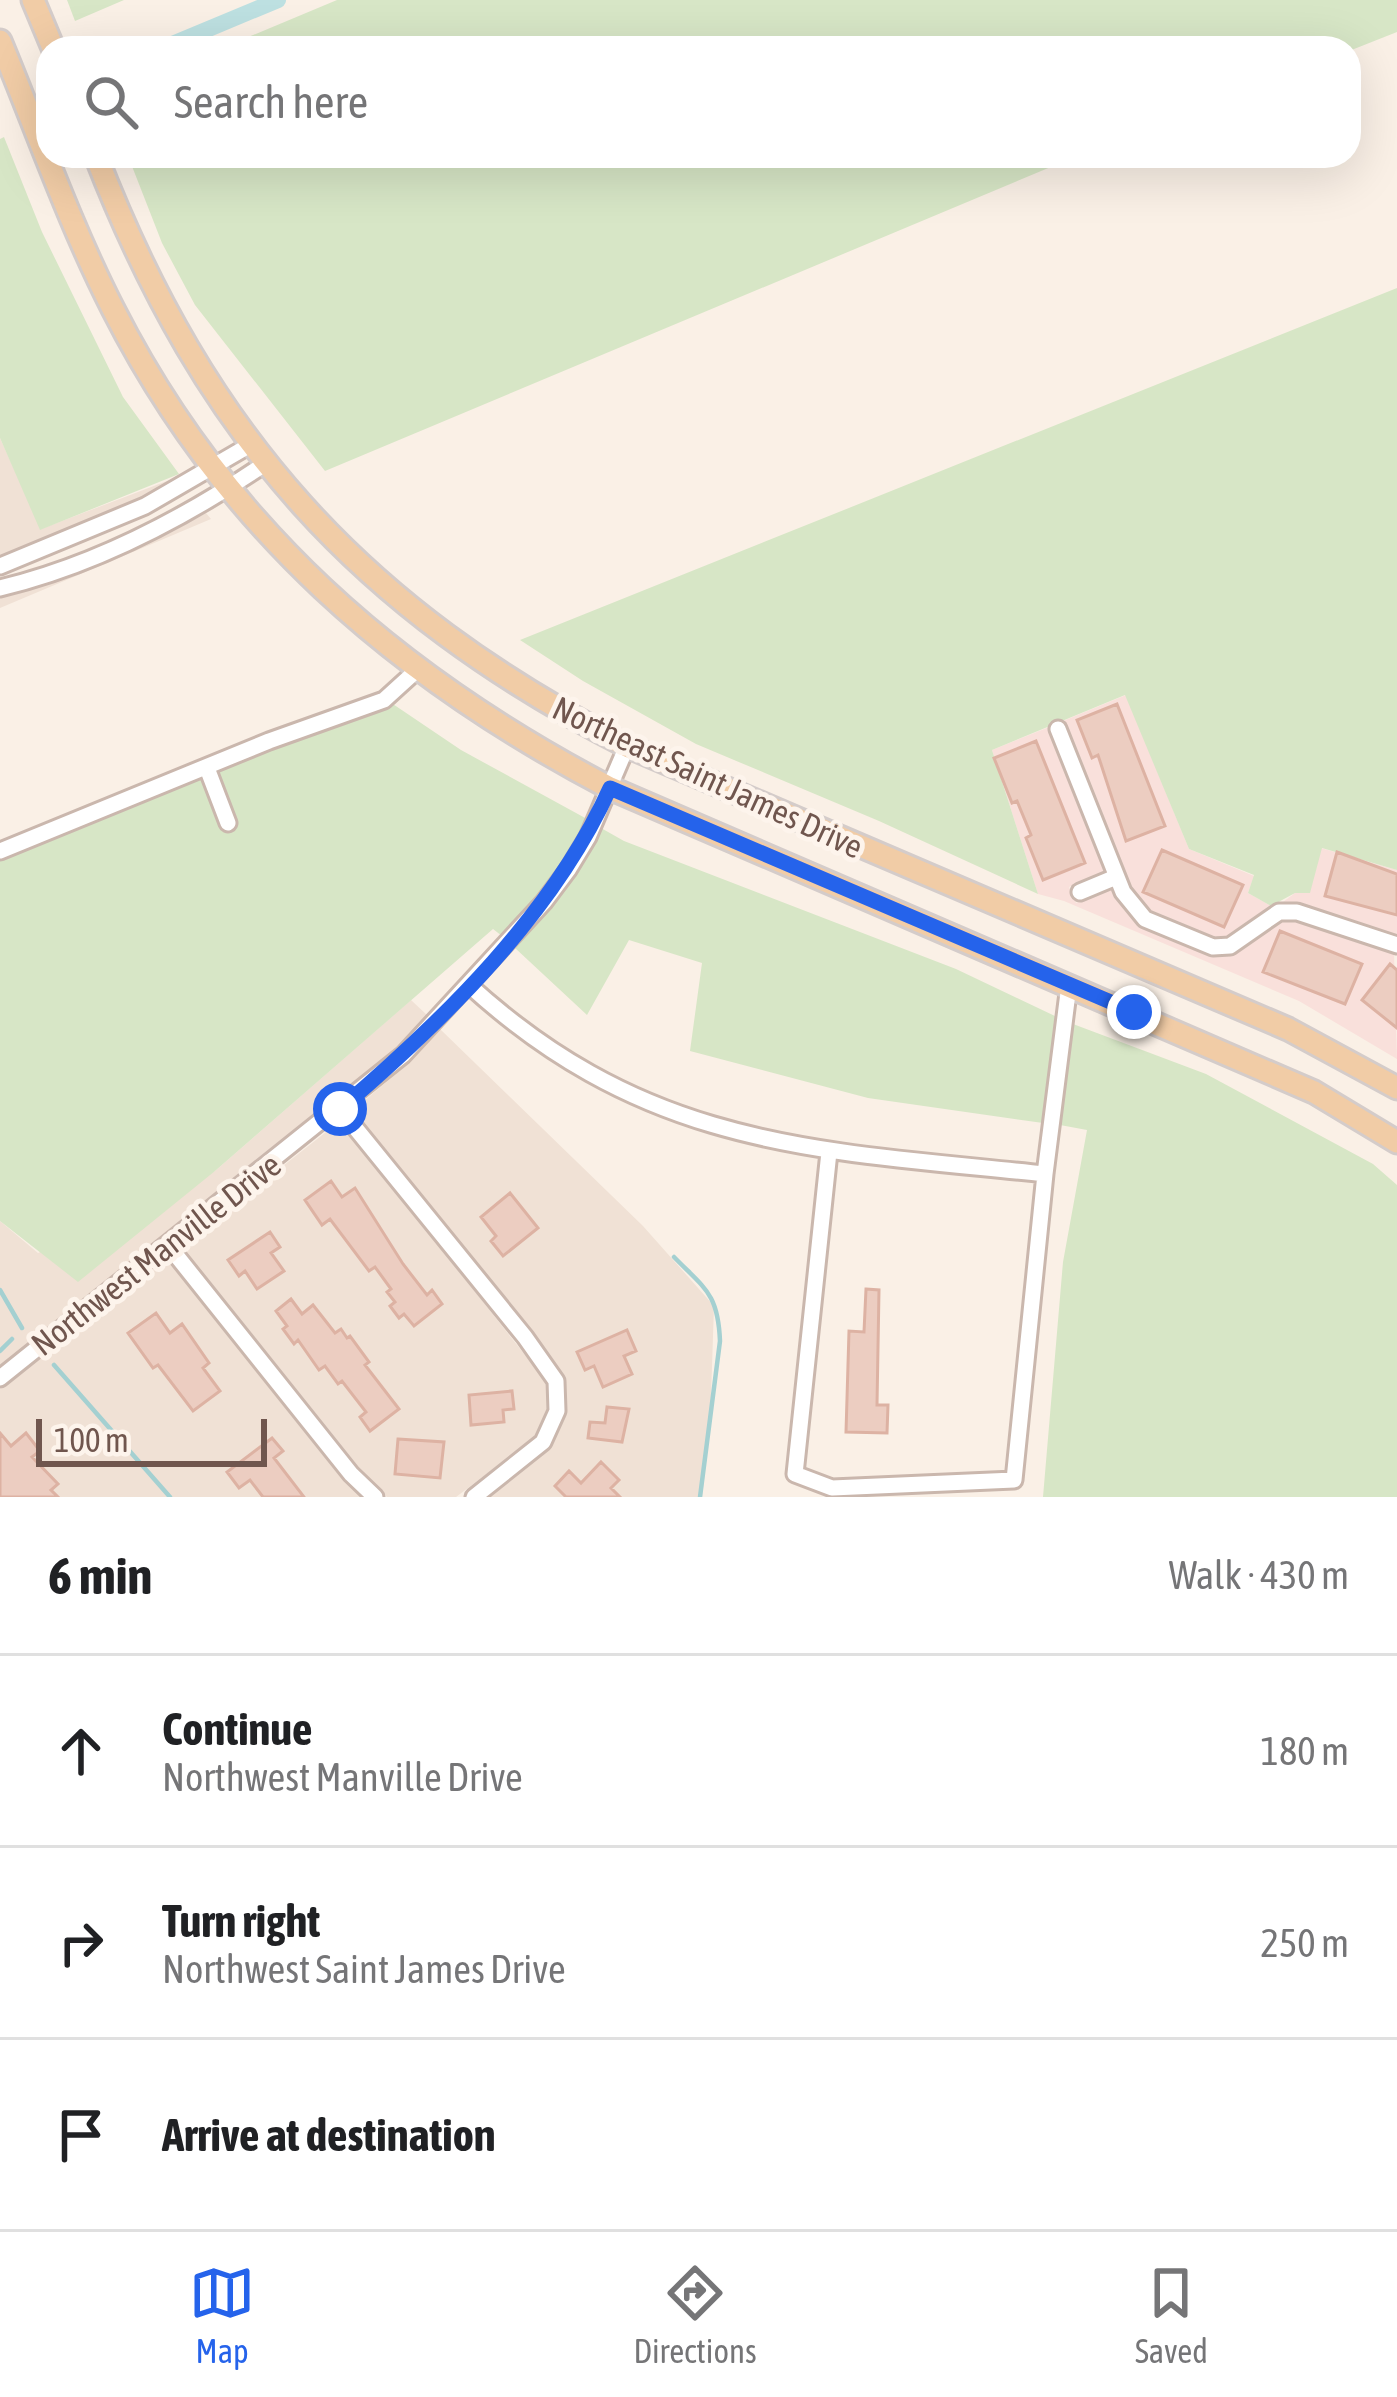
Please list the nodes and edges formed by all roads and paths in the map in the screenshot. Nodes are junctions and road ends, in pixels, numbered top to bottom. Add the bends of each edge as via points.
1 (33, 0) edge
2 (48, 36) edge
3 (0, 40) edge
4 (36, 130) edge
5 (51, 168) edge
6 (101, 168) edge
7 (250, 445) junction
8 (266, 463) junction
9 (213, 468) junction
10 (229, 488) junction
11 (0, 566) edge
12 (0, 588) edge
13 (417, 670) junction
14 (1058, 729) dead end
15 (627, 746) junction
16 (207, 768) junction
17 (610, 788) junction
18 (228, 823) dead end
19 (0, 851) edge
20 (1116, 877) junction
21 (1080, 892) dead end
22 (1397, 945) edge
23 (469, 985) junction
24 (1069, 985) junction
25 (1397, 1088) edge
26 (340, 1109) junction
27 (1397, 1142) edge
28 (829, 1151) junction
29 (1045, 1174) junction
30 (168, 1246) junction
31 (0, 1378) edge
32 (375, 1497) edge
33 (474, 1497) edge

1 - 2 main road
3 - 4 main road
5 - 9 main road via 114,310
6 - 7 main road, Northeast Saint James Drive via 155,294
7 - 8 main road, Northeast Saint James Drive
7 - 9 street
8 - 10 street
8 - 15 main road, Northeast Saint James Drive via 346,551 429,623 547,704
9 - 10 main road
9 - 11 street via 145,506
10 - 12 street via 163,527
10 - 13 main road via 304,572
13 - 16 street via 384,700
13 - 17 main road via 526,744
14 - 20 street
15 - 17 street, Northwest Manville Drive
15 - 25 main road, Northeast Saint James Drive via 1288,1029
16 - 18 street
16 - 19 street
17 - 23 street, Northwest Manville Drive via 568,870
17 - 24 main road
20 - 21 street
20 - 22 street via 1145,919 1214,947 1230,946 1280,911
23 - 26 street, Northwest Manville Drive
23 - 28 street via 587,1075 716,1128
24 - 27 main road via 1314,1093
24 - 29 street
26 - 30 street, Northwest Manville Drive
26 - 33 street via 556,1381 557,1411 543,1442
28 - 29 street
28 - 29 street via 796,1474 832,1488 1014,1480
30 - 31 street, Northwest Manville Drive
30 - 32 street

